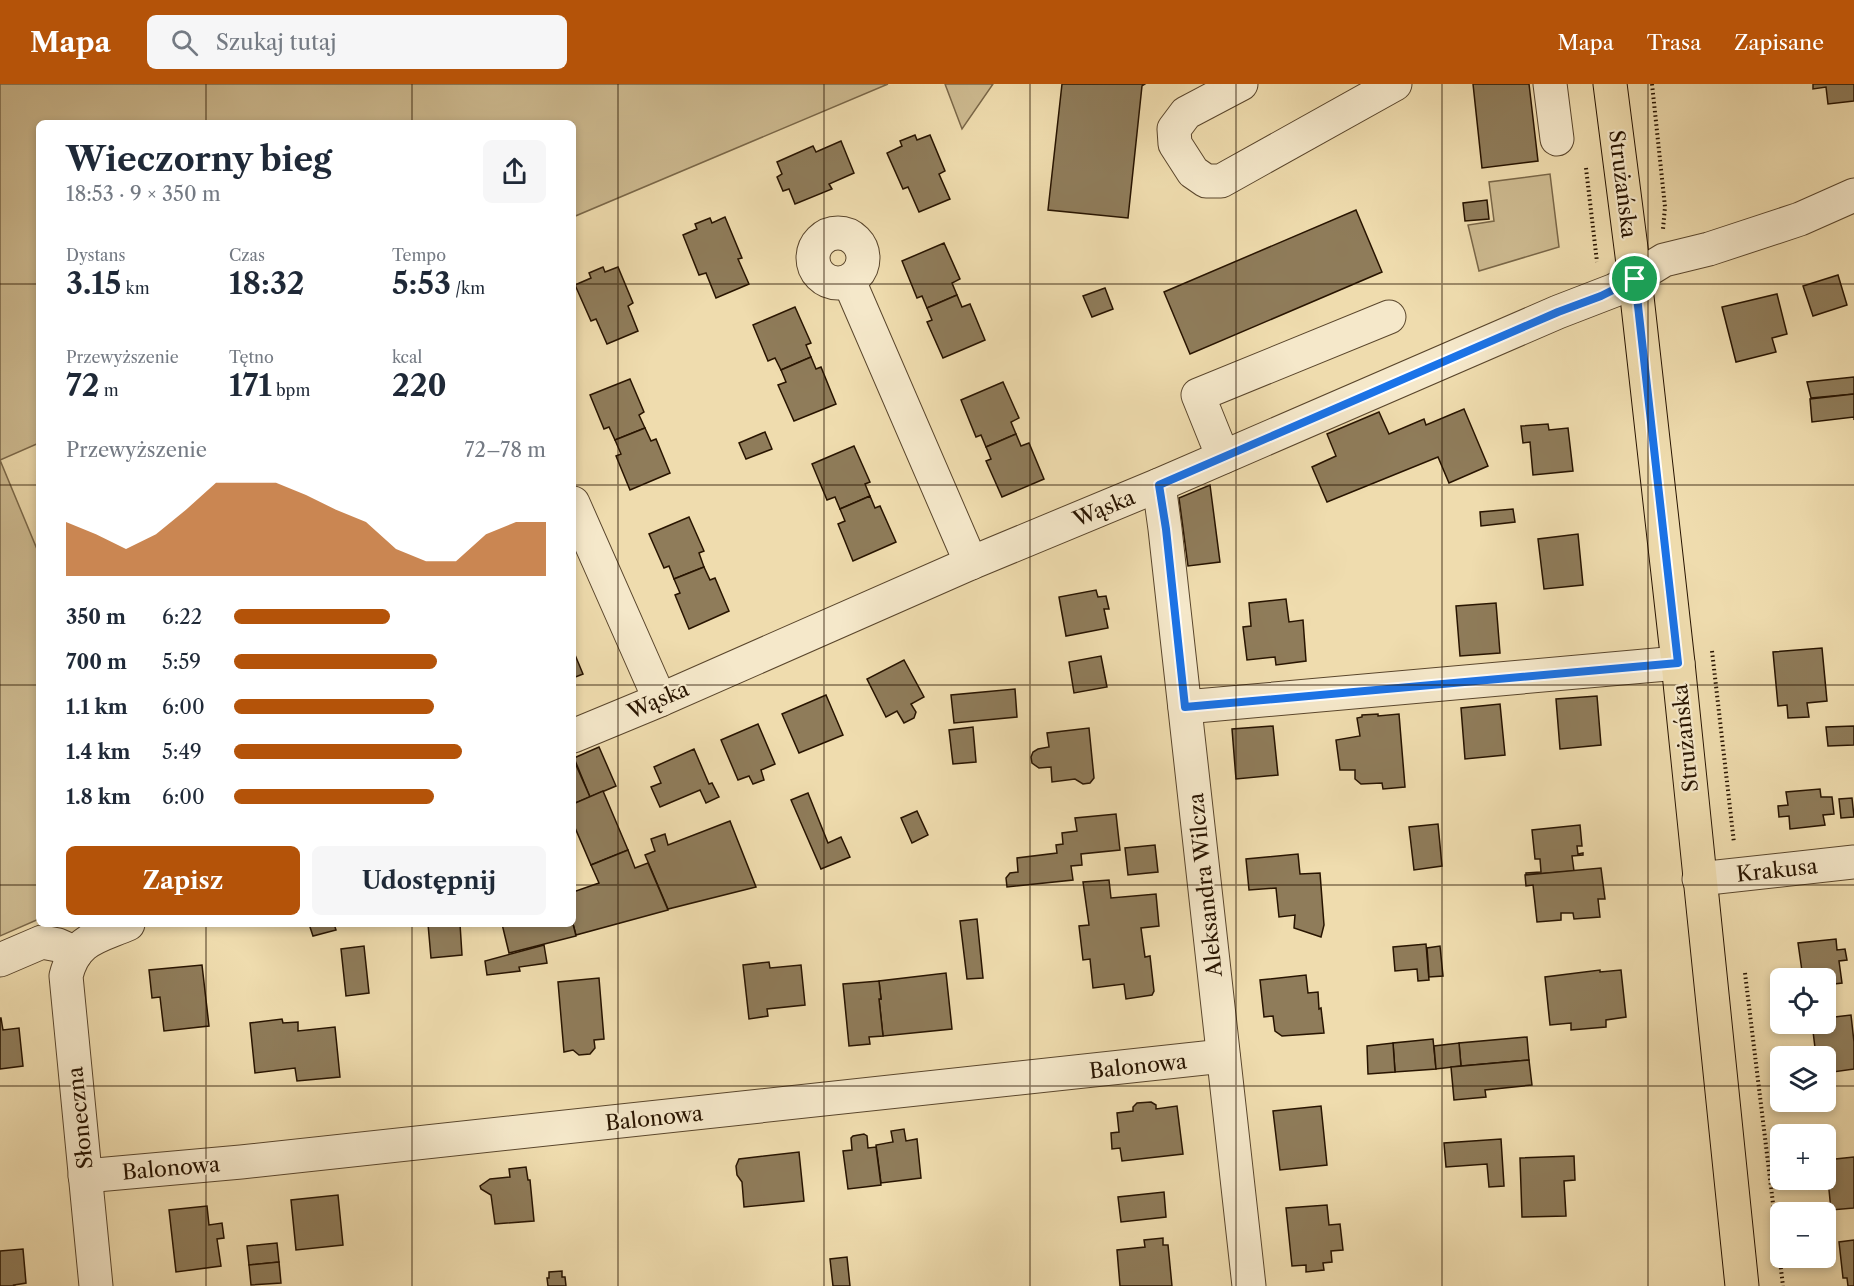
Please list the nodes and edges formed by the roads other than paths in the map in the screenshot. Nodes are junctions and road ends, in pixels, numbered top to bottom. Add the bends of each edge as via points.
1 (1240, 84) edge
2 (1395, 84) edge
3 (1550, 84) edge
4 (1610, 84) edge
5 (1557, 139) dead end
6 (1854, 195) edge
7 (1635, 279) junction
8 (849, 281) dead end
9 (1389, 316) dead end
10 (1223, 457) junction
11 (1159, 485) junction
12 (576, 509) edge
13 (971, 563) junction
14 (1678, 663) junction
15 (660, 700) junction
16 (1185, 707) junction
17 (576, 735) edge
18 (1854, 862) edge
19 (1700, 879) junction
20 (121, 927) edge
21 (76, 953) junction
22 (0, 960) edge
23 (1223, 1056) junction
24 (85, 1176) junction
25 (96, 1286) edge
26 (1249, 1286) edge
27 (1742, 1286) edge

1 - 2 street via 1186,113 1174,129 1175,144 1193,172 1206,182 1221,181
3 - 5 street
4 - 7 main road, Strużańska
6 - 7 street, Wąska via 1800,219 1664,260
7 - 10 street, Wąska
7 - 14 main road, Strużańska
8 - 13 street
9 - 10 street via 1198,395
10 - 11 street, Wąska
11 - 13 street, Wąska
11 - 16 street, Aleksandra Wilcza
12 - 15 street
13 - 15 street, Wąska
14 - 16 street
14 - 19 main road, Strużańska
15 - 17 street, Wąska
16 - 23 street, Aleksandra Wilcza
18 - 19 street, Krakusa
19 - 27 main road, Strużańska
20 - 21 street via 88,941
21 - 22 street via 42,942
21 - 24 street, Słoneczna via 66,976
23 - 24 street, Balonowa
23 - 26 street, Aleksandra Wilcza
24 - 25 street, Słoneczna

